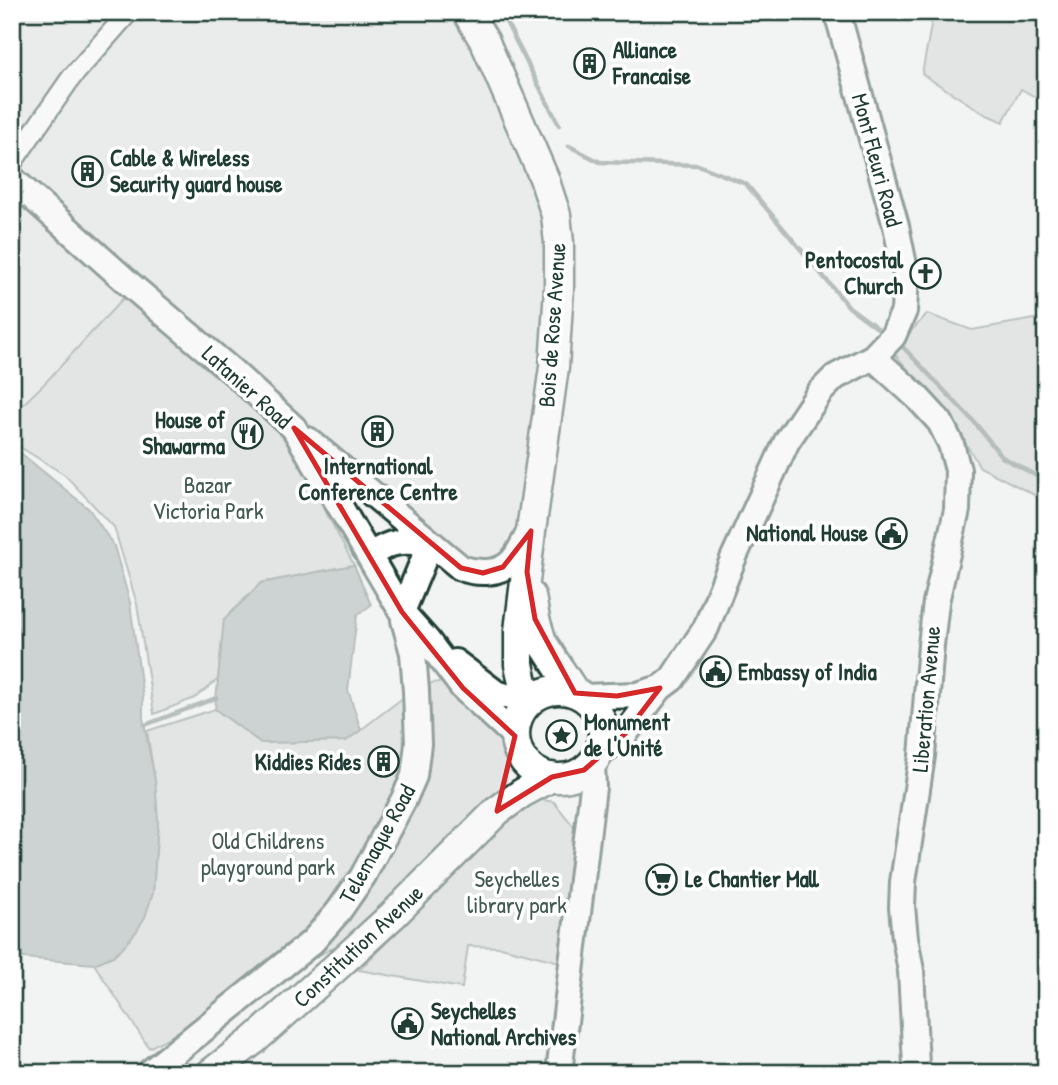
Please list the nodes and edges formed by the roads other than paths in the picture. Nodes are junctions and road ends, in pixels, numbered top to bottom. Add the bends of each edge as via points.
1 (129, 12) edge
2 (467, 12) edge
3 (837, 12) edge
4 (12, 163) edge
5 (12, 178) edge
6 (873, 357) junction
7 (294, 429) junction
8 (531, 531) junction
9 (429, 544) junction
10 (369, 555) junction
11 (527, 572) junction
12 (402, 612) junction
13 (427, 640) junction
14 (660, 688) junction
15 (579, 695) junction
16 (527, 702) junction
17 (515, 736) junction
18 (595, 759) junction
19 (552, 777) junction
20 (497, 811) junction
21 (149, 1073) edge
22 (211, 1073) edge
23 (559, 1073) edge
24 (919, 1073) edge

1 - 4 street via 71,78
2 - 8 main road, Bois de Rose Avenue via 485,42 556,215 559,288 554,367
3 - 6 main road, Mont Fleuri Road via 906,275 904,311 893,336
5 - 7 main road, Latanier Road
6 - 14 main road, Mont Fleuri Road via 835,377 787,441 705,628 672,679
6 - 24 main road, Liberation Avenue via 940,422 958,470 957,510 930,645 922,756 903,882
7 - 9 main road
7 - 10 main road, Latanier Road
8 - 9 main road via 512,561 483,573 461,568
8 - 11 main road, Bois de Rose Avenue
9 - 10 main road via 391,543
9 - 12 main road
10 - 12 main road, Latanier Road
11 - 15 main road, Bois de Rose Avenue via 542,642
11 - 16 main road, Bois de Rose Avenue via 519,664
12 - 13 main road, Latanier Road
12 - 21 main road, Telemaque Road via 413,653 416,691 414,776 369,865 312,942
13 - 16 main road, Latanier Road via 496,693
13 - 17 main road, Latanier Road via 463,688
14 - 15 main road via 637,695
14 - 18 main road, Mont Fleuri Road via 624,734
15 - 16 main road via 550,691
15 - 18 main road via 600,718 602,744
16 - 17 main road
17 - 19 main road via 526,763
17 - 20 main road, Constitution Avenue via 508,782
18 - 19 main road via 574,775
18 - 23 main road
19 - 20 main road, Constitution Avenue
20 - 22 main road, Constitution Avenue via 393,915

